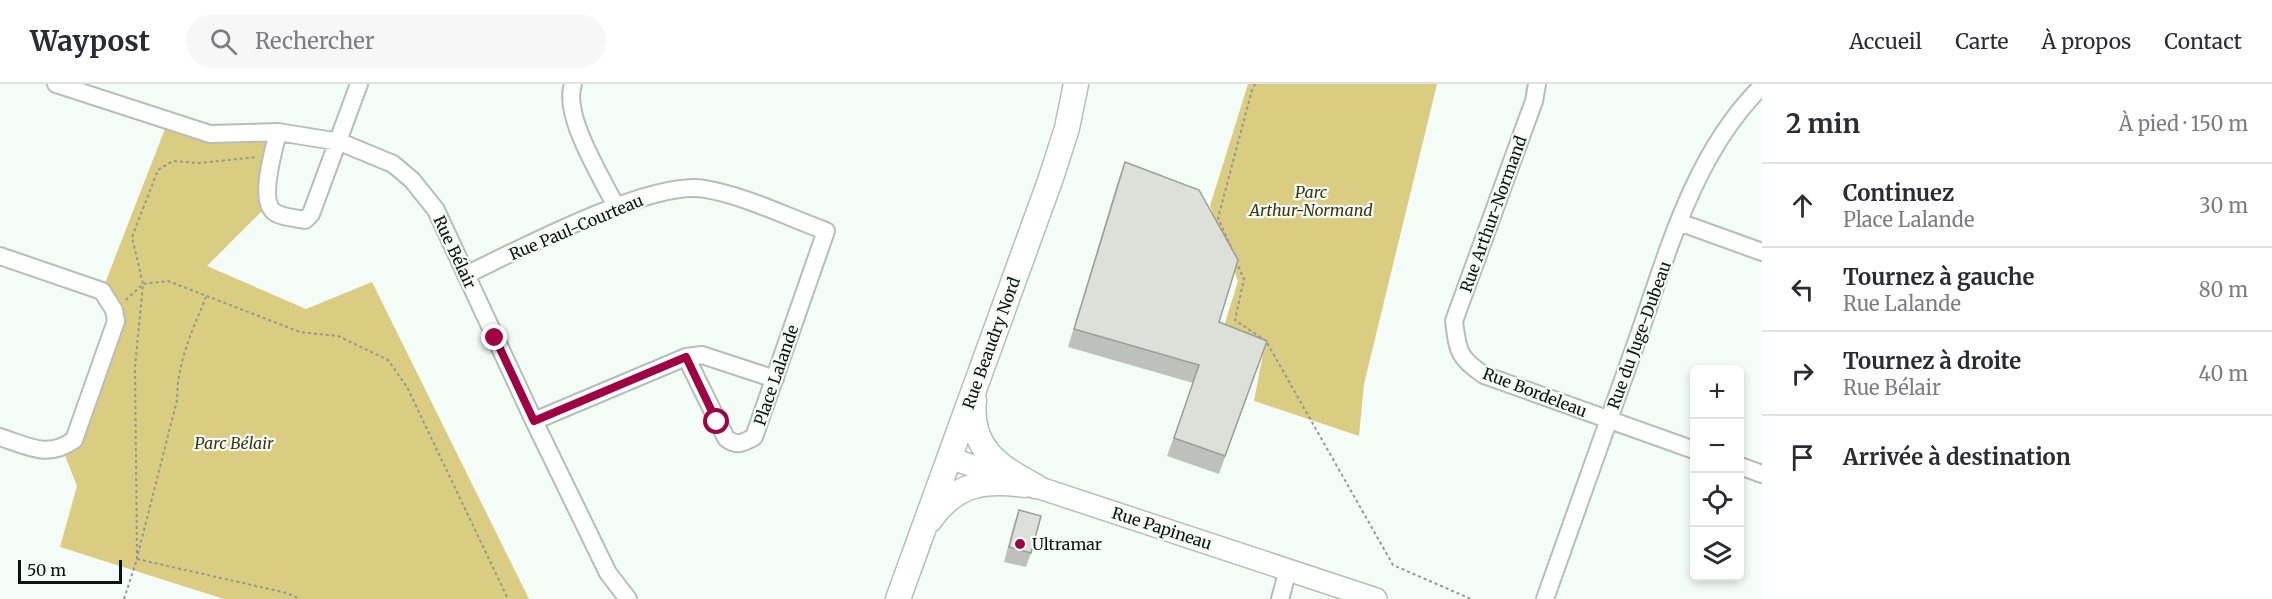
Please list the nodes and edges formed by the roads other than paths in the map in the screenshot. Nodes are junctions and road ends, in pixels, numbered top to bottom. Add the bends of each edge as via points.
1 (56, 84) edge
2 (359, 84) edge
3 (573, 84) edge
4 (1076, 84) edge
5 (1537, 84) edge
6 (1762, 86) edge
7 (278, 132) junction
8 (339, 142) junction
9 (616, 207) junction
10 (1679, 222) junction
11 (826, 231) joint
12 (1762, 252) edge
13 (0, 256) edge
14 (466, 275) junction
15 (1455, 344) joint
16 (686, 357) junction
17 (983, 363) junction
18 (775, 379) junction
19 (1609, 419) junction
20 (534, 421) junction
21 (0, 437) edge
22 (1690, 448) edge
23 (949, 458) junction
24 (1744, 467) edge
25 (1762, 474) edge
26 (1035, 486) junction
27 (921, 535) junction
28 (1288, 570) junction
29 (628, 599) edge
30 (898, 599) edge
31 (1280, 599) edge
32 (1376, 599) edge
33 (1545, 599) edge

1 - 7 street, Rue Bélair via 210,134
2 - 8 street
3 - 9 street via 570,96 577,126
4 - 17 main road, Rue Beaudry Nord via 1051,178
5 - 15 street, Rue Arthur-Normand via 1454,321
6 - 10 street, Rue du Juge-Dubeau via 1707,160
7 - 8 street, Rue Bélair
7 - 8 street via 267,189 268,205 274,213 305,220 311,214
8 - 14 street, Rue Bélair via 393,164 412,180 436,210
9 - 11 street, Rue Paul-Courteau via 683,188 704,189
9 - 14 street, Rue Paul-Courteau
10 - 12 street
10 - 19 street, Rue du Juge-Dubeau
11 - 18 street, Place Lalande
13 - 21 street via 102,291 116,321 74,440 48,451
14 - 20 street, Rue Bélair
15 - 19 street, Rue Bordeleau via 1484,375
16 - 18 street via 702,355
16 - 18 street, Place Lalande via 731,443 741,444 753,437
16 - 20 street
17 - 23 main road, Rue Beaudry Nord
17 - 26 main road via 976,389 974,425 998,466
19 - 22 street, Rue Bordeleau
19 - 33 street, Rue du Juge-Dubeau
20 - 29 street, Rue Bélair via 608,573
23 - 26 street, Rue Papineau
23 - 27 main road, Rue Beaudry Nord
24 - 25 street
26 - 27 main road via 1000,481 970,487 939,507
26 - 28 street, Rue Papineau
27 - 30 main road, Rue Beaudry Nord
28 - 31 street
28 - 32 street, Rue Papineau

